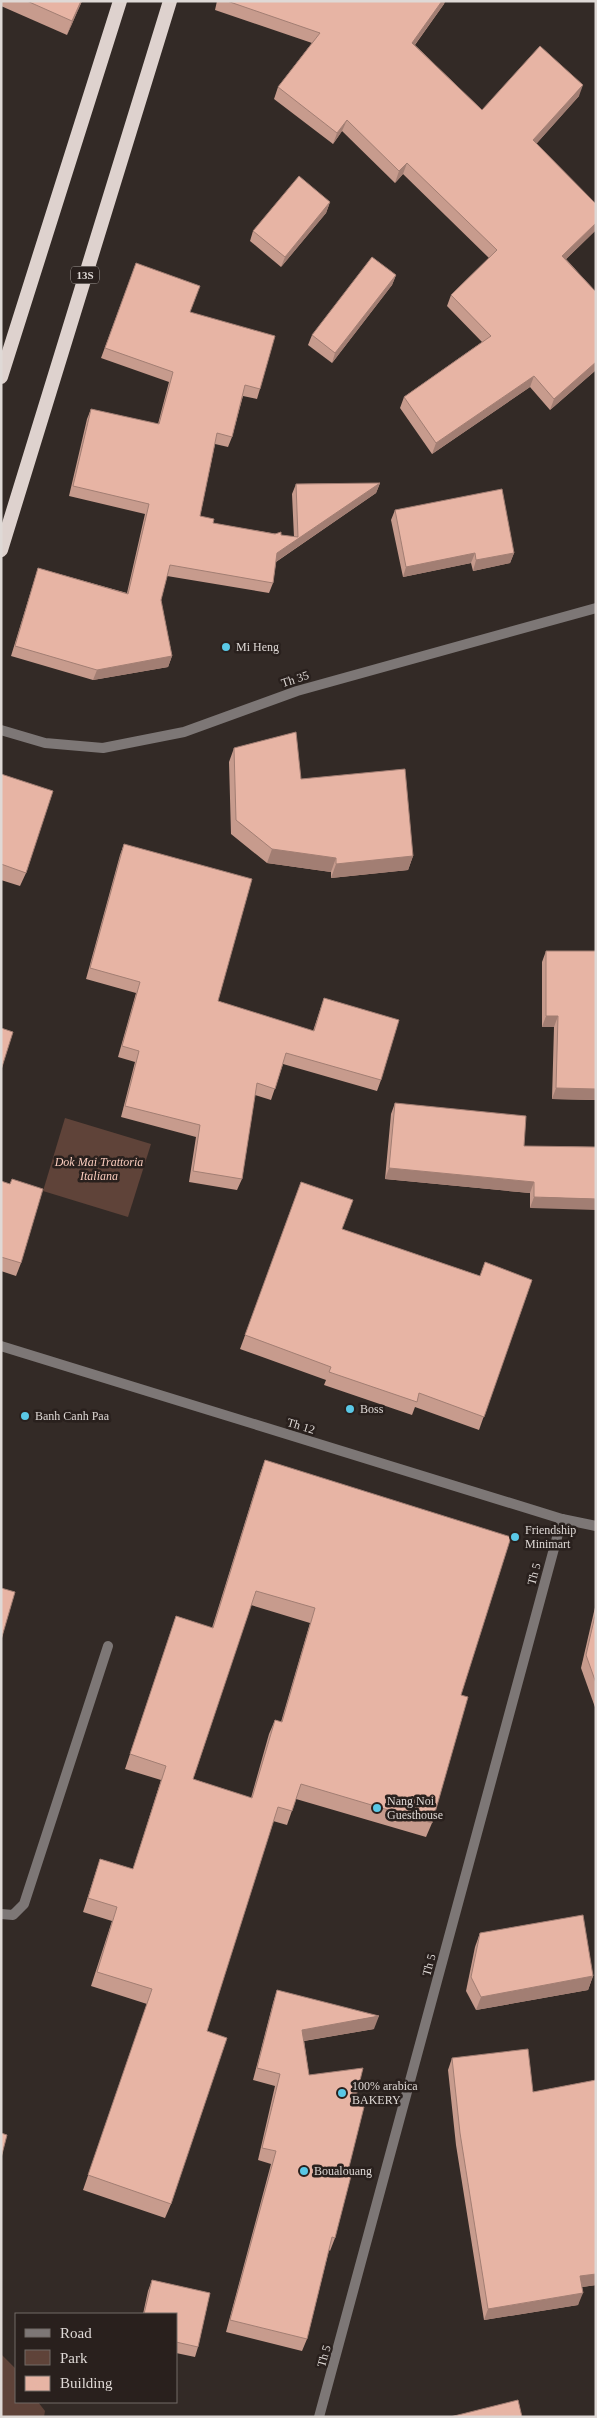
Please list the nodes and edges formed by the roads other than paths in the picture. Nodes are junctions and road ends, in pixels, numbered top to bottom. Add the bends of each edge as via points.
1 (120, 1) edge
2 (170, 1) edge
3 (1, 377) edge
4 (1, 550) edge
5 (596, 608) edge
6 (1, 730) edge
7 (1, 1346) edge
8 (562, 1519) junction
9 (596, 1526) edge
10 (108, 1646) dead end
11 (1, 1914) edge
12 (319, 2417) edge

1 - 3 highway
2 - 4 highway, 13S
5 - 6 street, Th 35 via 297,691 184,732 103,748 45,743
7 - 8 street, Th 12
8 - 9 street, Th 12
8 - 12 street, Th 5
10 - 11 street via 24,1904 13,1915

